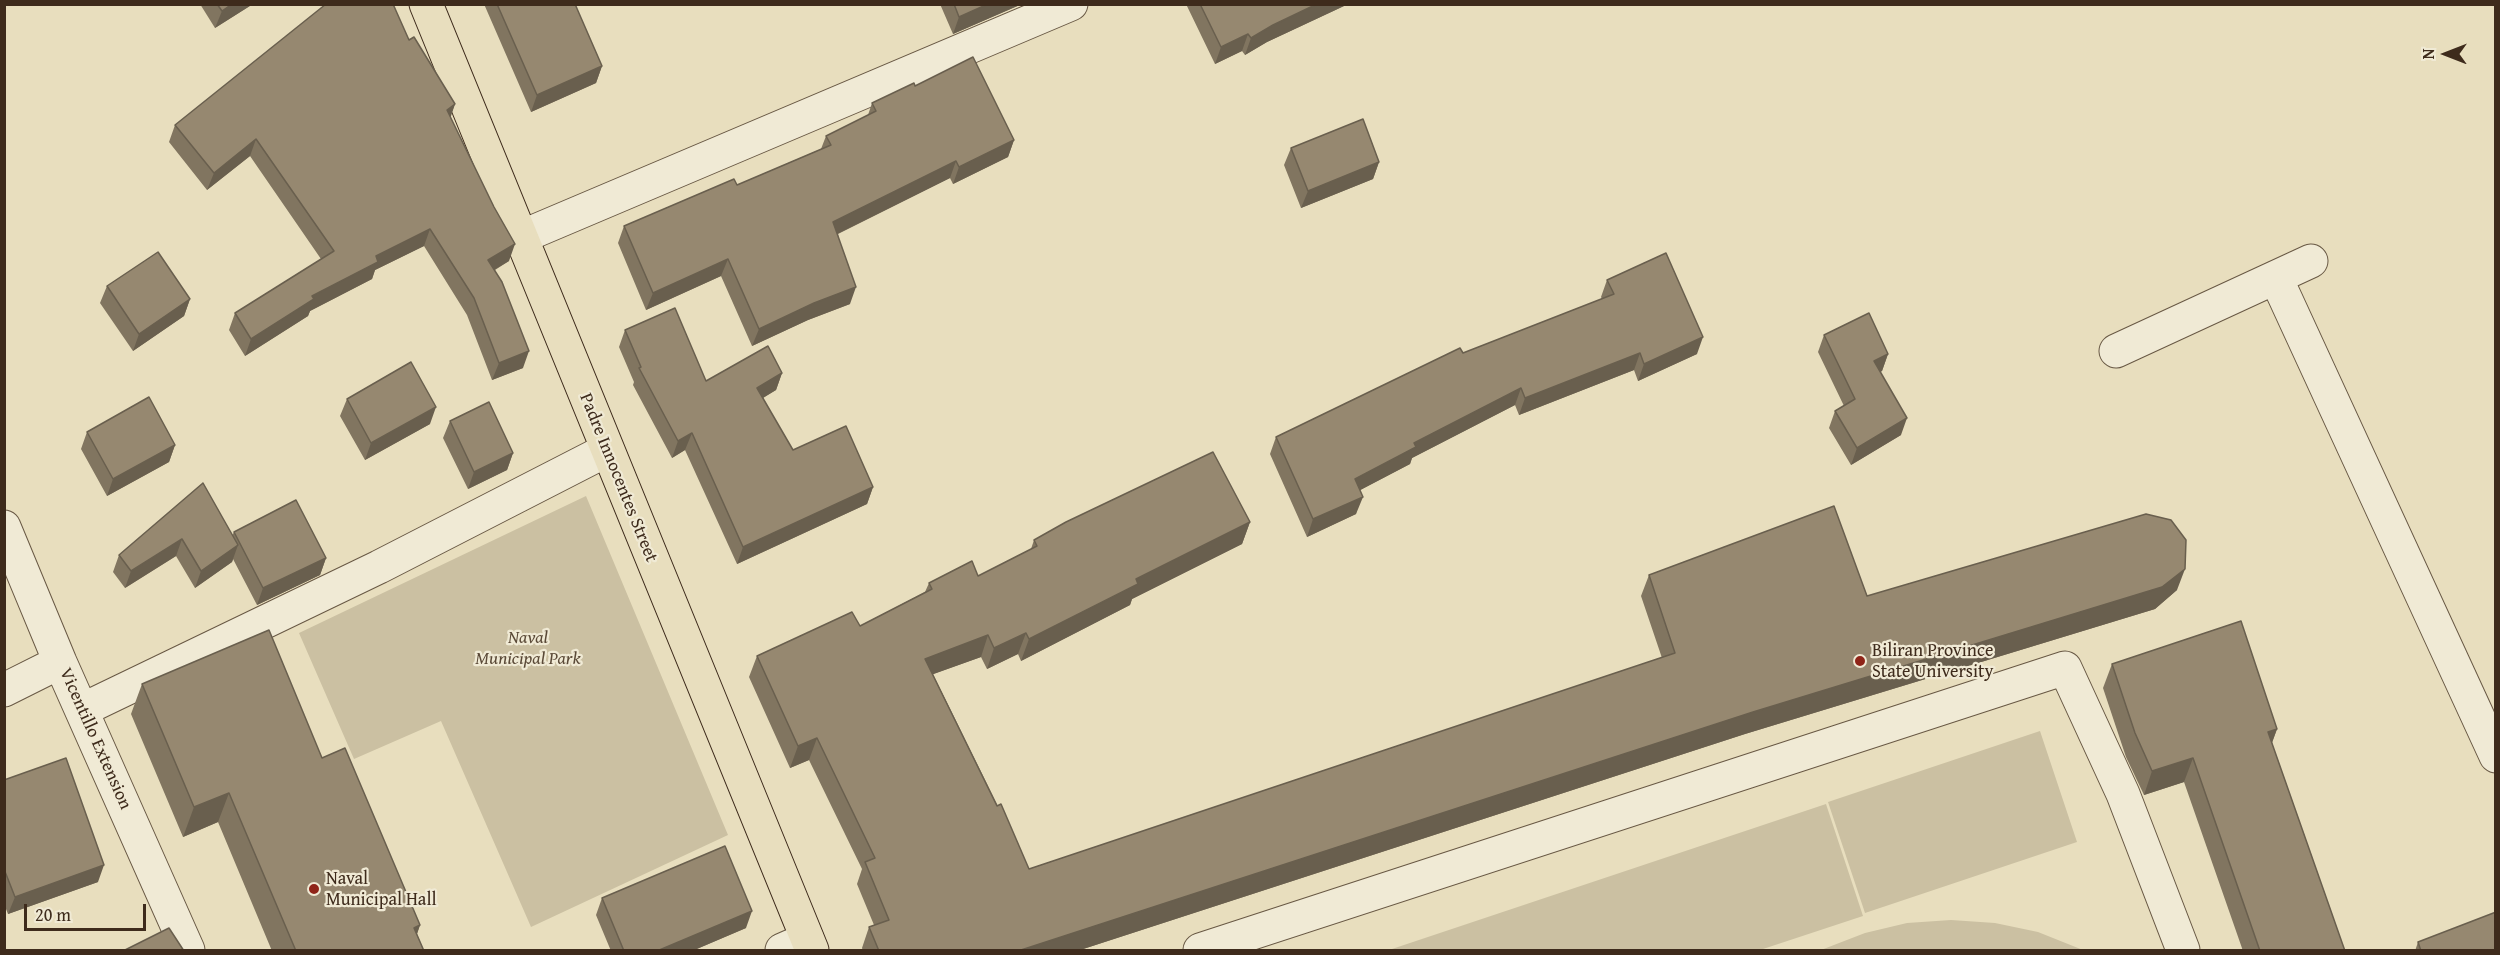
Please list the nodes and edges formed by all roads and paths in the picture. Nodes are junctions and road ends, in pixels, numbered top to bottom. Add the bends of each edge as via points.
1 (426, 4) edge
2 (1071, 4) edge
3 (521, 237) junction
4 (2311, 261) dead end
5 (2276, 278) junction
6 (2116, 351) dead end
7 (607, 450) junction
8 (8, 545) edge
9 (60, 663) junction
10 (4, 690) edge
11 (82, 710) junction
12 (2496, 756) edge
13 (800, 947) edge
14 (188, 951) edge
15 (1200, 951) edge
16 (2183, 951) edge

1 - 3 main road, Padre Innocentes Street
2 - 3 street
3 - 7 main road, Padre Innocentes Street
4 - 5 street
5 - 6 street
5 - 12 street
7 - 11 street via 379,567
7 - 13 main road, Padre Innocentes Street
8 - 9 street, Vicentillo Extension
9 - 10 street
9 - 11 street, Vicentillo Extension
11 - 14 street, Vicentillo Extension
15 - 16 street via 2065,668 2123,794

